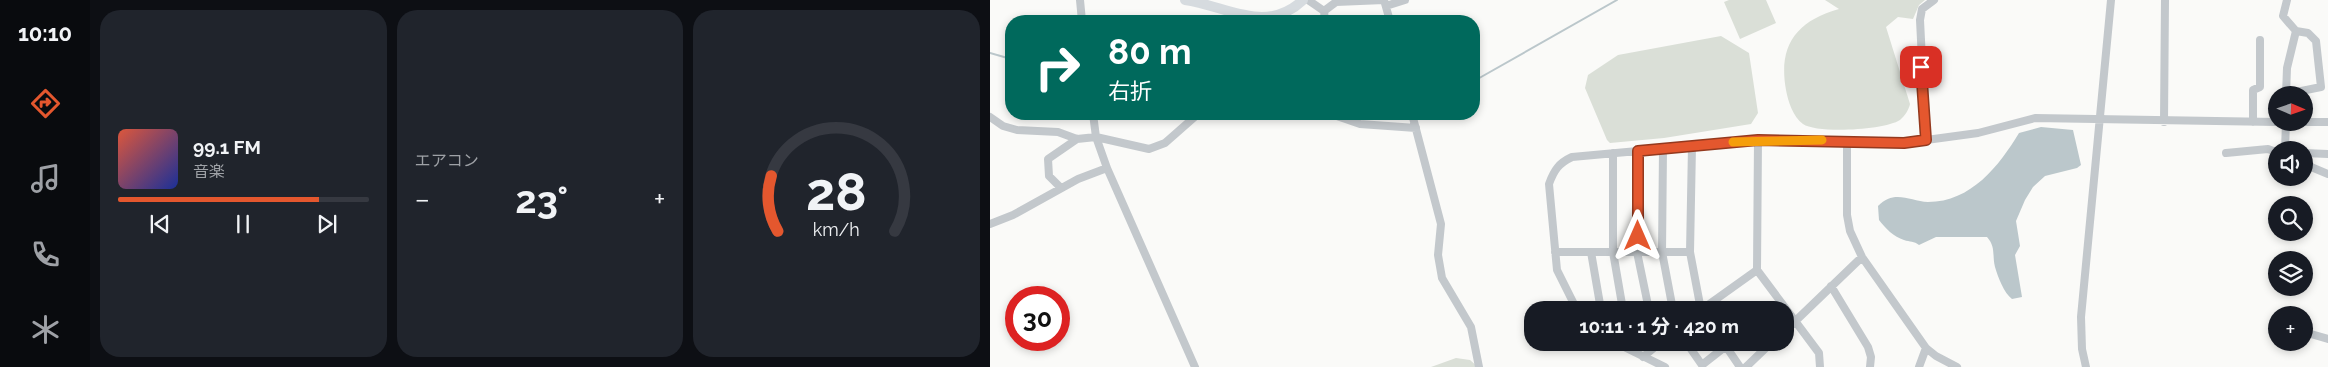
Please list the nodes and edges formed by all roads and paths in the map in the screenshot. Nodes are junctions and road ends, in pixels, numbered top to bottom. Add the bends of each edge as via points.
1 (1080, 0) edge
2 (1185, 0) edge
3 (1303, 0) edge
4 (1308, 0) edge
5 (1405, 0) edge
6 (1934, 0) edge
7 (2111, 0) edge
8 (2165, 0) edge
9 (2287, 0) edge
10 (1386, 6) junction
11 (1324, 11) junction
12 (1081, 15) edge
13 (1240, 15) edge
14 (1277, 15) edge
15 (1324, 15) edge
16 (1388, 15) edge
17 (2296, 31) junction
18 (2260, 40) dead end
19 (2286, 86) edge
20 (2313, 89) edge
21 (990, 117) edge
22 (1093, 120) edge
23 (1191, 120) edge
24 (1348, 120) edge
25 (1414, 120) edge
26 (2099, 120) junction
27 (2164, 122) junction
28 (2253, 122) junction
29 (2268, 122) edge
30 (2313, 122) edge
31 (2328, 122) edge
32 (1416, 128) junction
33 (1096, 138) junction
34 (1077, 139) junction
35 (1758, 140) junction
36 (1847, 140) junction
37 (1926, 140) junction
38 (1692, 146) junction
39 (1663, 149) junction
40 (2268, 149) edge
41 (1638, 151) junction
42 (2226, 152) dead end
43 (1613, 153) junction
44 (2313, 153) edge
45 (2328, 154) edge
46 (1108, 168) junction
47 (2313, 168) edge
48 (2328, 174) edge
49 (1061, 188) junction
50 (990, 224) edge
51 (1555, 252) junction
52 (1591, 252) junction
53 (1612, 252) junction
54 (1638, 252) junction
55 (1662, 252) junction
56 (1690, 252) junction
57 (1862, 257) junction
58 (1757, 270) junction
59 (1831, 286) junction
60 (1571, 301) edge
61 (1599, 301) edge
62 (1621, 301) edge
63 (1647, 301) edge
64 (1671, 301) edge
65 (1699, 301) edge
66 (1714, 301) edge
67 (1795, 322) junction
68 (2313, 335) edge
69 (2328, 339) edge
70 (1926, 348) junction
71 (1631, 351) edge
72 (1649, 351) edge
73 (1692, 351) edge
74 (1717, 351) edge
75 (1730, 351) edge
76 (1763, 351) edge
77 (1643, 357) junction
78 (1195, 367) edge
79 (1479, 367) edge
80 (1664, 367) edge
81 (1740, 367) edge
82 (1746, 367) edge
83 (1820, 367) edge
84 (1870, 367) edge
85 (1919, 367) edge
86 (1957, 367) edge
87 (2086, 367) edge

1 - 12 street
2 - 13 main road
3 - 14 main road via 1288,12
4 - 11 street
5 - 10 street
6 - 37 street via 1922,9 1920,20
7 - 26 street
8 - 27 street
9 - 17 street via 2283,16
10 - 11 street via 1384,0 1336,2
10 - 16 street
11 - 15 street
17 - 19 street
17 - 20 street via 2308,33 2316,41 2321,87
18 - 28 street via 2260,87 2253,90
21 - 34 street via 1017,130 1058,132
22 - 33 street
23 - 33 street via 1154,148
24 - 32 street via 1360,124
25 - 32 street
26 - 27 street
26 - 37 street via 2035,118 1978,133
26 - 87 street via 2080,316
27 - 28 street
28 - 29 street
30 - 31 street
32 - 79 street via 1441,224 1438,255 1442,278 1470,327
33 - 34 street
33 - 46 street
34 - 49 street via 1048,159 1049,176
35 - 36 street
35 - 38 street
35 - 58 street
36 - 37 street via 1904,143
36 - 57 street via 1847,215 1850,231
38 - 39 street
38 - 56 street
39 - 41 street
39 - 55 street
40 - 42 street
41 - 43 street
41 - 54 street
43 - 51 street via 1572,157 1553,172 1549,184
43 - 53 street
44 - 45 street
46 - 49 street
46 - 78 street
47 - 48 street
49 - 50 street
51 - 52 street
51 - 60 street via 1560,279
52 - 53 street
52 - 61 street
53 - 54 street
53 - 62 street
54 - 55 street
54 - 63 street
55 - 56 street
55 - 64 street
56 - 65 street
57 - 59 street
57 - 70 street
58 - 66 street
58 - 67 street
59 - 67 street
59 - 84 street via 1868,347
67 - 83 street via 1819,353
68 - 69 street
70 - 85 street
70 - 86 street
71 - 77 street
72 - 77 street
73 - 74 street via 1702,365
75 - 81 street
76 - 82 street
77 - 80 street

